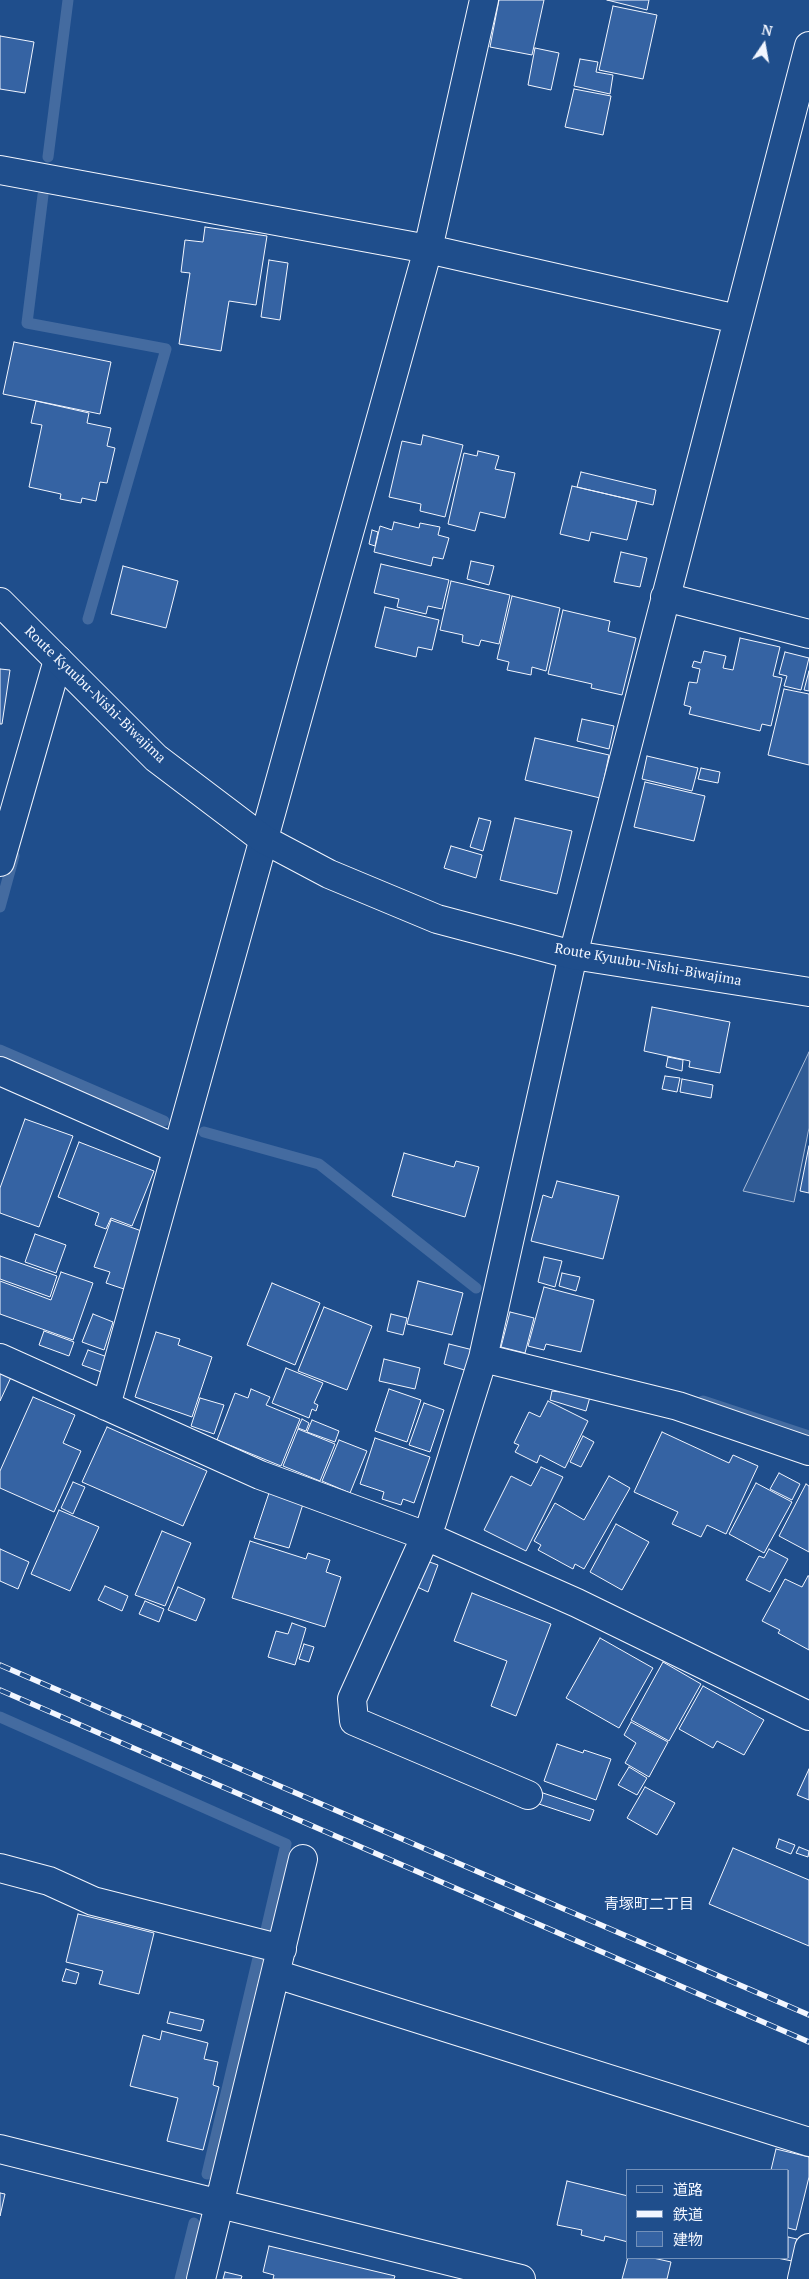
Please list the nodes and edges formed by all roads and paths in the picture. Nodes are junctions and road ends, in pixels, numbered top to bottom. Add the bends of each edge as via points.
1 (484, 0) edge
2 (809, 46) edge
3 (800, 115) edge
4 (0, 170) edge
5 (428, 249) junction
6 (737, 319) junction
7 (666, 597) junction
8 (0, 602) edge
9 (809, 634) edge
10 (58, 660) junction
11 (264, 839) junction
12 (0, 862) edge
13 (573, 955) junction
14 (809, 992) edge
15 (0, 1070) edge
16 (177, 1149) junction
17 (0, 1358) edge
18 (484, 1358) junction
19 (106, 1406) junction
20 (809, 1451) edge
21 (426, 1536) junction
22 (809, 1716) edge
23 (528, 1795) dead end
24 (303, 1859) dead end
25 (0, 1868) edge
26 (279, 1962) junction
27 (809, 2142) edge
28 (0, 2149) edge
29 (221, 2203) junction
30 (809, 2248) edge
31 (201, 2279) edge
32 (521, 2279) edge
33 (802, 2279) edge

1 - 5 street
2 - 3 street
3 - 6 street
4 - 5 street
5 - 6 street
5 - 11 street
6 - 7 street
7 - 9 street
7 - 13 street
8 - 10 street, Route Kyuubu-Nishi-Biwajima
10 - 11 street, Route Kyuubu-Nishi-Biwajima via 156,758
10 - 12 street
11 - 13 street, Route Kyuubu-Nishi-Biwajima via 329,874 437,919
11 - 16 street
13 - 14 street, Route Kyuubu-Nishi-Biwajima
13 - 18 street
15 - 16 street
16 - 19 street
17 - 19 street
18 - 20 street via 678,1406
18 - 21 street
19 - 21 street via 260,1475
21 - 22 street via 577,1603
21 - 23 street via 352,1699 354,1721
24 - 26 street
25 - 26 street via 49,1881 94,1901
26 - 27 street
26 - 29 street
28 - 29 street
29 - 31 street
29 - 32 street
30 - 33 street

